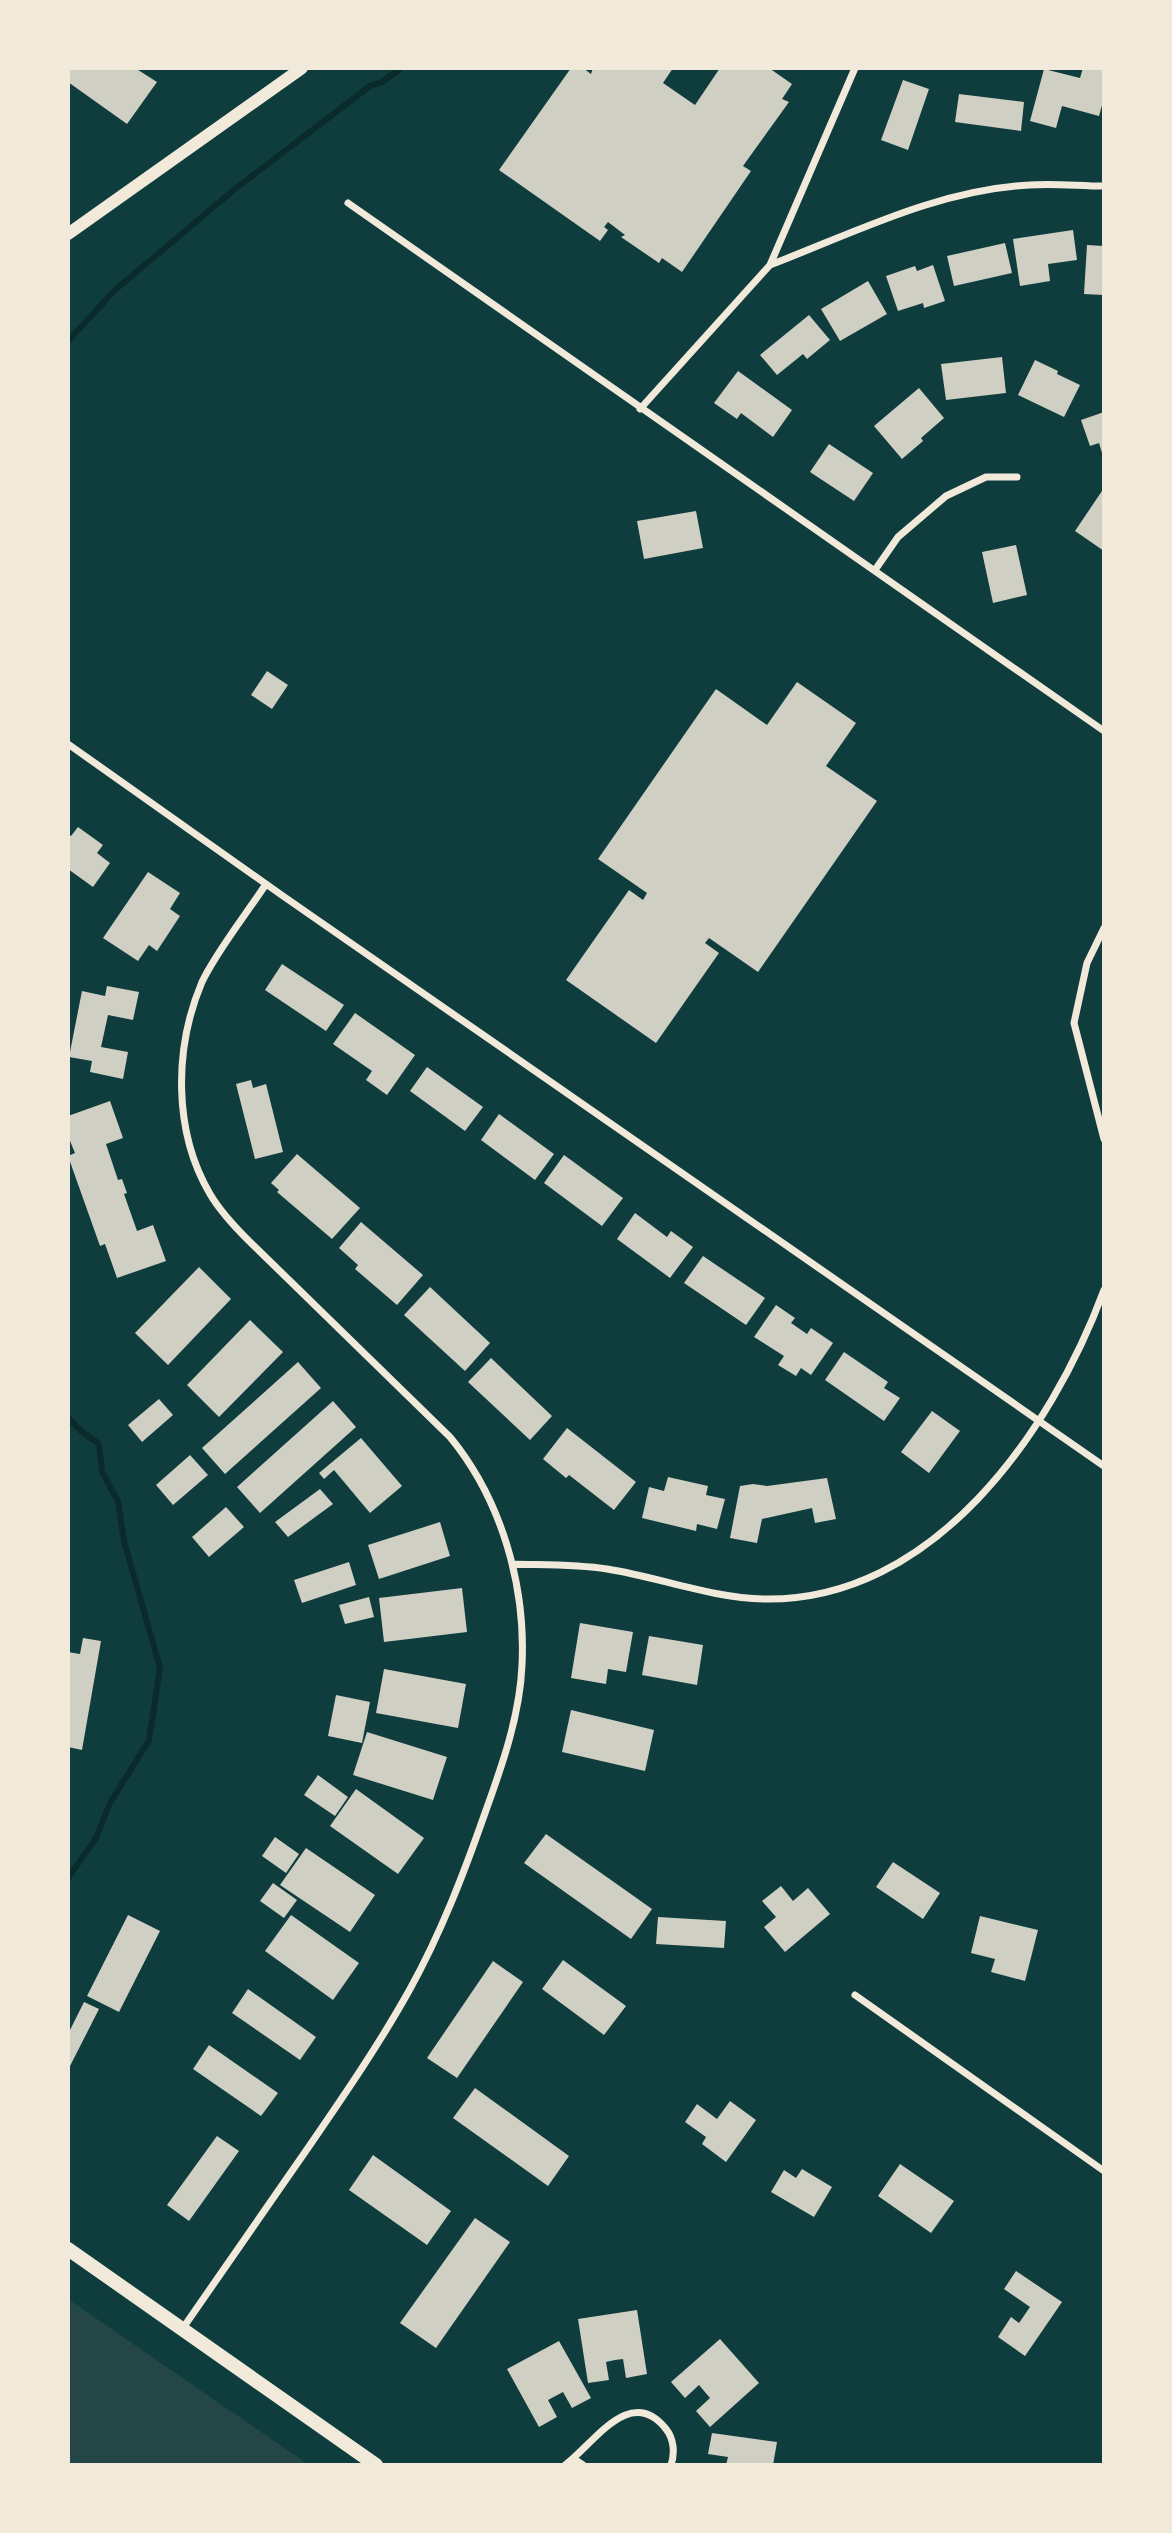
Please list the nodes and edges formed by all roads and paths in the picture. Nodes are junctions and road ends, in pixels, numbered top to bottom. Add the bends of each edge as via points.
1 (302, 68) edge
2 (855, 68) edge
3 (1104, 186) edge
4 (348, 203) dead end
5 (68, 234) edge
6 (770, 265) junction
7 (640, 409) junction
8 (1017, 477) dead end
9 (875, 570) junction
10 (1104, 731) edge
11 (68, 744) edge
12 (266, 884) junction
13 (1104, 928) edge
14 (1104, 1139) edge
15 (1104, 1290) edge
16 (1040, 1420) junction
17 (1104, 1466) edge
18 (512, 1564) junction
19 (855, 1995) dead end
20 (1104, 2171) edge
21 (68, 2249) edge
22 (183, 2328) junction
23 (574, 2459) junction
24 (376, 2465) edge
25 (565, 2465) edge
26 (583, 2465) edge
27 (671, 2465) edge

1 - 5 street
2 - 6 street
3 - 6 street via 1029,185 972,193 909,209
4 - 7 street
6 - 7 street
7 - 9 street
8 - 9 street via 986,477 946,496 898,537
9 - 10 street
11 - 12 street
12 - 16 street
12 - 18 street via 203,981 189,1023 182,1080 191,1150 210,1193 229,1220 464,1454 486,1489
13 - 14 street via 1087,963 1074,1023
15 - 16 street via 1087,1334
16 - 17 street
16 - 18 street via 987,1490 937,1535 878,1574 825,1593 753,1598 608,1569
18 - 22 street via 522,1634 520,1693 494,1789 451,1903 410,1989 360,2071
19 - 20 street
21 - 22 main road
22 - 24 main road
23 - 25 street
23 - 26 street
23 - 27 street via 614,2419 629,2413 658,2420 668,2431 673,2445

